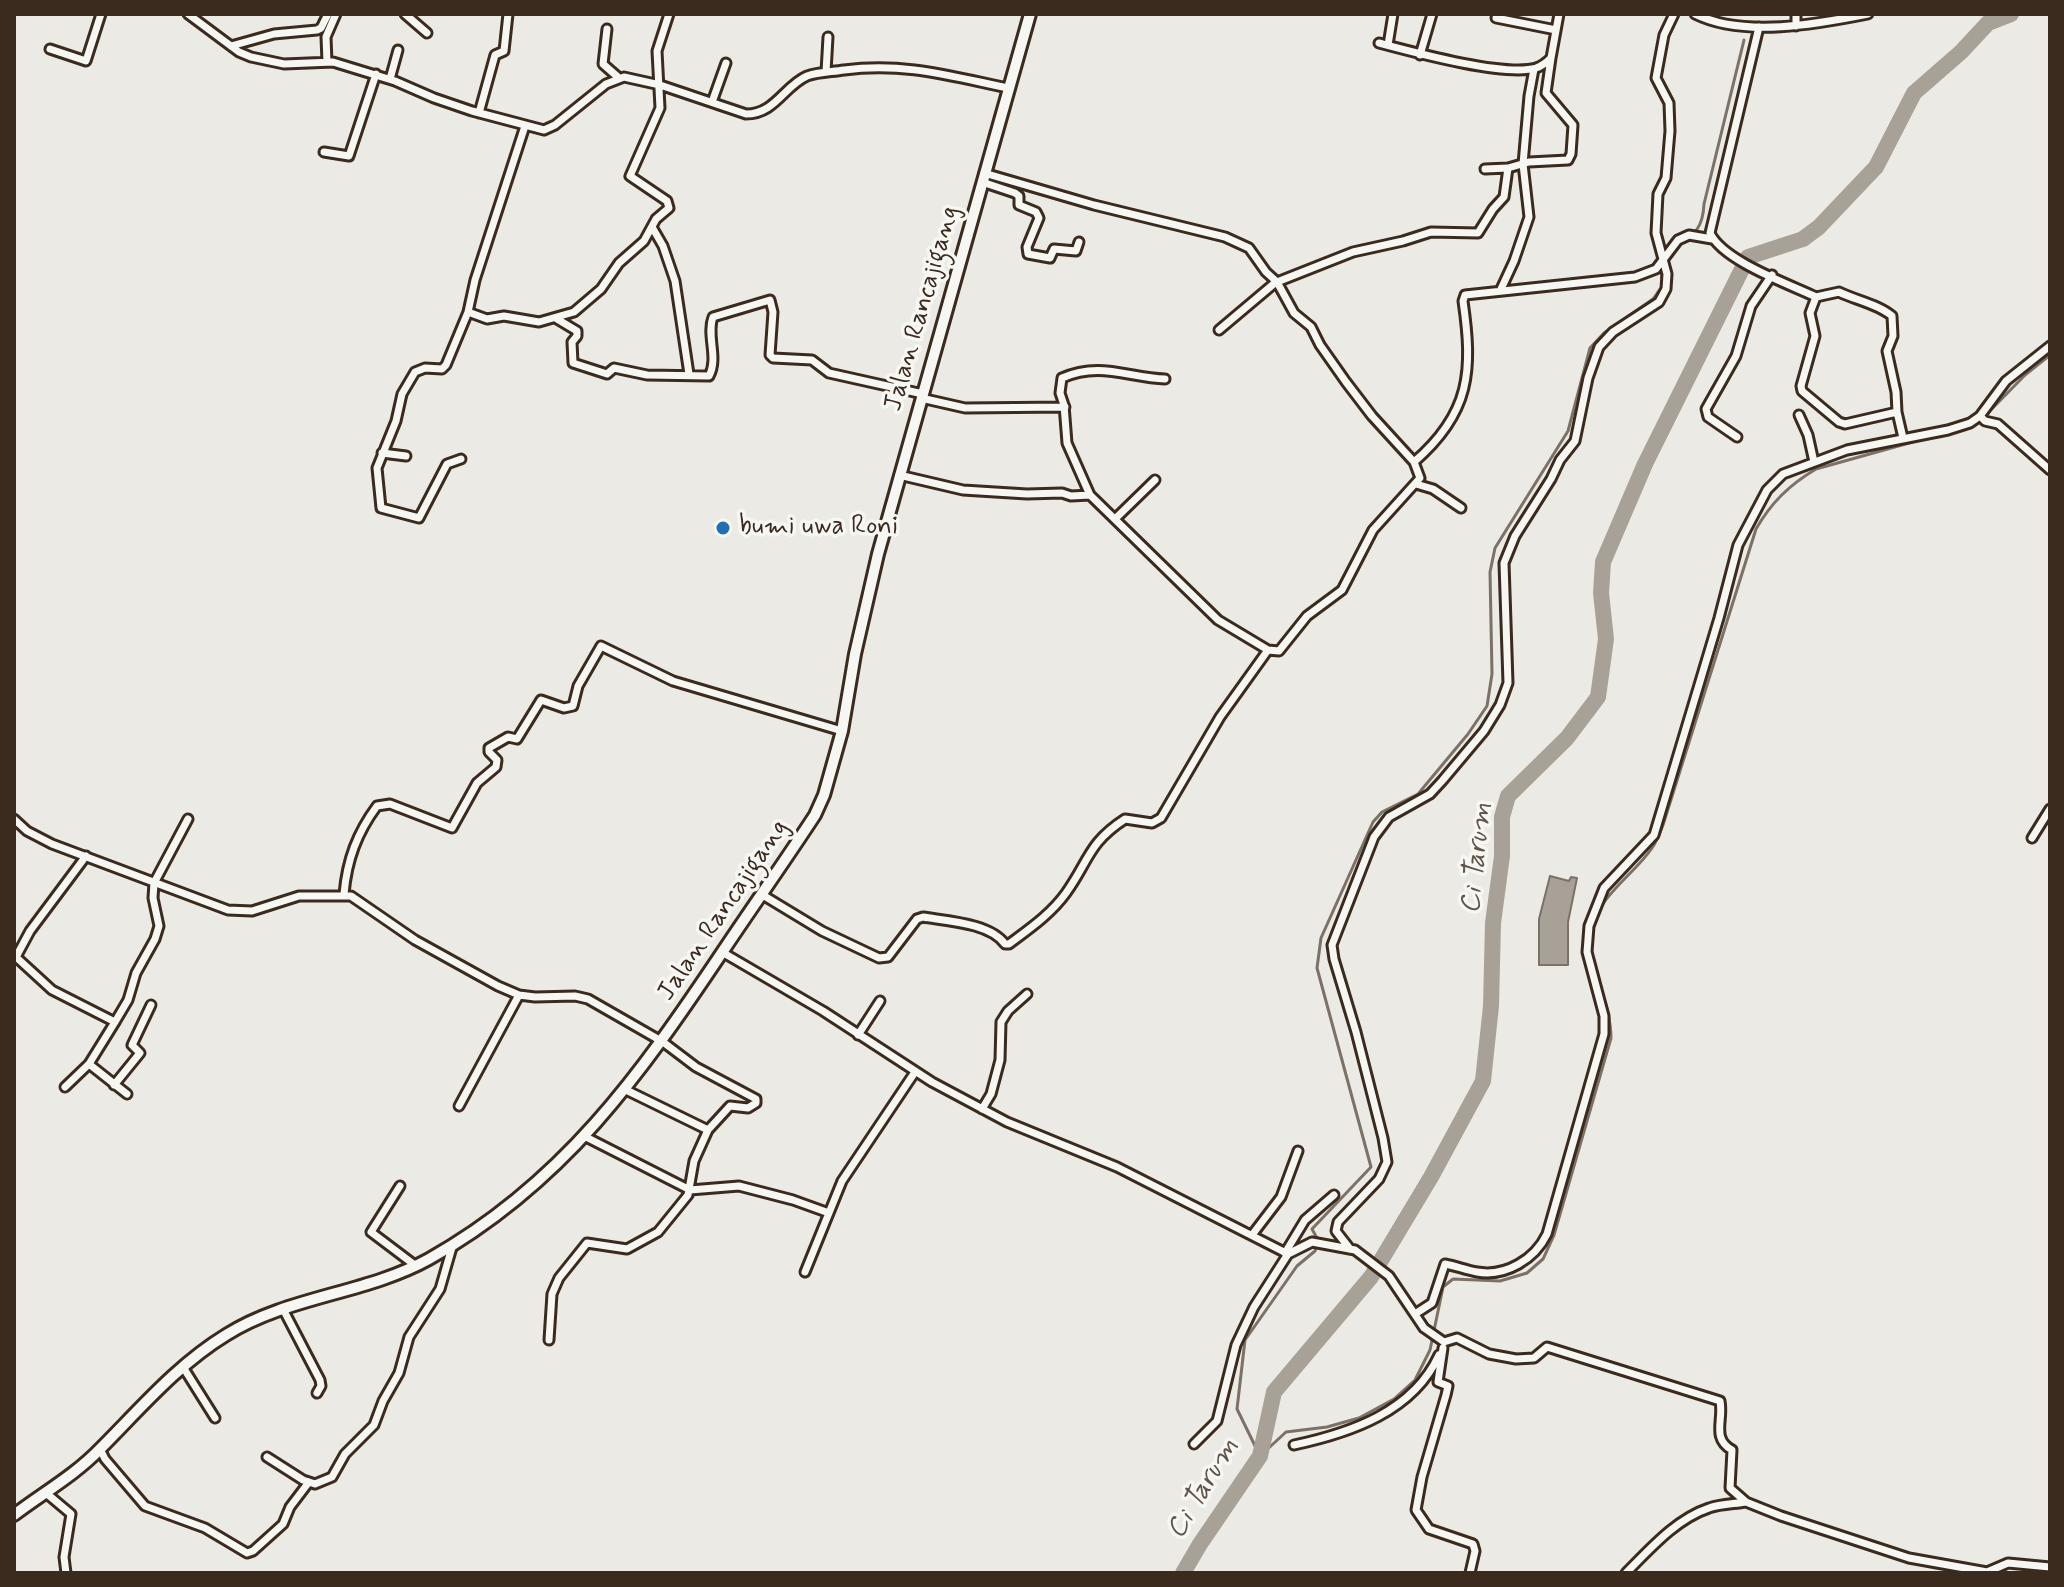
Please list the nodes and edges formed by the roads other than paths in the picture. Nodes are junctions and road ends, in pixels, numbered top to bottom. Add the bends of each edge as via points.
1 (101, 14) edge
2 (188, 14) edge
3 (328, 14) edge
4 (336, 14) edge
5 (405, 14) edge
6 (508, 14) edge
7 (669, 14) edge
8 (1030, 14) edge
9 (1393, 14) edge
10 (1432, 14) edge
11 (1559, 14) edge
12 (1674, 14) edge
13 (1695, 14) edge
14 (1796, 14) edge
15 (1868, 14) edge
16 (1496, 18) dead end
17 (1796, 26) junction
18 (1759, 27) junction
19 (607, 29) dead end
20 (1556, 30) junction
21 (427, 33) dead end
22 (828, 37) dead end
23 (1379, 43) dead end
24 (1388, 45) junction
25 (231, 46) junction
26 (50, 49) dead end
27 (398, 50) dead end
28 (1420, 55) junction
29 (1551, 58) junction
30 (327, 62) junction
31 (726, 63) dead end
32 (1534, 69) junction
33 (826, 72) junction
34 (376, 74) junction
35 (619, 78) junction
36 (390, 79) junction
37 (660, 85) junction
38 (1008, 88) junction
39 (712, 102) junction
40 (479, 113) junction
41 (525, 126) junction
42 (324, 152) dead end
43 (1523, 164) junction
44 (1508, 168) junction
45 (1485, 169) dead end
46 (983, 178) junction
47 (652, 227) junction
48 (1712, 239) junction
49 (1079, 242) dead end
50 (1663, 264) junction
51 (1772, 275) junction
52 (1277, 282) junction
53 (1501, 289) junction
54 (1816, 297) junction
55 (468, 312) junction
56 (557, 319) junction
57 (1219, 330) dead end
58 (2050, 346) edge
59 (689, 374) junction
60 (1165, 379) dead end
61 (922, 396) junction
62 (1065, 407) junction
63 (1897, 412) junction
64 (1799, 415) dead end
65 (1982, 418) junction
66 (1737, 437) dead end
67 (1903, 438) junction
68 (382, 453) junction
69 (406, 456) dead end
70 (461, 459) dead end
71 (1414, 462) junction
72 (1814, 462) junction
73 (2050, 470) edge
74 (899, 475) junction
75 (1155, 480) dead end
76 (1416, 484) junction
77 (1090, 495) junction
78 (1461, 508) dead end
79 (1116, 518) junction
80 (1268, 650) junction
81 (842, 731) junction
82 (2050, 809) edge
83 (14, 819) edge
84 (188, 819) dead end
85 (2032, 838) dead end
86 (86, 856) junction
87 (154, 883) junction
88 (342, 894) junction
89 (761, 894) junction
90 (722, 952) junction
91 (1027, 994) dead end
92 (519, 995) junction
93 (880, 1001) dead end
94 (151, 1005) dead end
95 (115, 1022) junction
96 (858, 1035) junction
97 (663, 1042) junction
98 (89, 1064) junction
99 (915, 1072) junction
100 (114, 1085) junction
101 (65, 1087) dead end
102 (624, 1089) junction
103 (127, 1094) dead end
104 (459, 1106) dead end
105 (982, 1109) junction
106 (708, 1130) junction
107 (584, 1136) junction
108 (1298, 1151) dead end
109 (400, 1186) dead end
110 (690, 1190) junction
111 (1334, 1195) dead end
112 (829, 1213) junction
113 (1252, 1235) junction
114 (453, 1244) junction
115 (1350, 1249) junction
116 (1286, 1254) junction
117 (416, 1266) junction
118 (805, 1272) dead end
119 (283, 1309) junction
120 (1415, 1314) junction
121 (549, 1340) dead end
122 (1442, 1343) junction
123 (183, 1367) junction
124 (317, 1393) dead end
125 (215, 1418) dead end
126 (1194, 1444) dead end
127 (1294, 1445) dead end
128 (100, 1449) junction
129 (267, 1457) dead end
130 (309, 1482) junction
131 (46, 1493) junction
132 (1746, 1502) junction
133 (14, 1515) edge
134 (2050, 1567) edge
135 (66, 1573) edge
136 (1470, 1573) edge
137 (1626, 1573) edge

1 - 26 street via 86,61
2 - 25 street
3 - 25 street via 317,30
4 - 30 street via 326,37
5 - 21 street
6 - 40 street via 504,51 495,55
7 - 37 street via 657,51
8 - 38 main road, Jalan Rancajigang
9 - 24 street
10 - 28 street
11 - 20 street
12 - 50 street via 1656,78 1669,100 1666,178 1657,198 1656,238
13 - 18 street
14 - 17 street
15 - 17 street
16 - 20 street
17 - 18 street
18 - 48 street
19 - 35 street via 603,64
20 - 29 street
22 - 33 street
23 - 24 street
24 - 28 street
25 - 30 street via 272,62
27 - 36 street
28 - 32 street
29 - 32 street
29 - 43 street via 1546,94 1573,125 1571,154 1565,161
30 - 34 street
31 - 39 street
32 - 43 street
33 - 38 street via 906,67
33 - 39 street via 804,78 778,102 750,114
34 - 36 street
34 - 42 street via 349,156
35 - 37 street
35 - 41 street via 551,128
36 - 40 street
37 - 39 street
37 - 47 street via 659,111 630,176 669,204
38 - 46 main road, Jalan Rancajigang
40 - 41 street
41 - 55 street
43 - 44 street
43 - 53 street via 1529,217
44 - 45 street
44 - 52 street via 1504,197 1478,233 1435,231 1344,254
46 - 49 street via 1015,193 1019,205 1036,212 1039,218 1028,254 1048,259 1054,249 1076,251
46 - 52 street via 1225,237 1249,248
46 - 61 main road, Jalan Rancajigang
47 - 56 street via 601,289
47 - 59 street via 675,281
48 - 50 street via 1689,235 1678,240
48 - 51 street via 1755,270
50 - 53 street via 1607,281
50 - 115 street via 1666,289 1659,302 1599,347 1575,441 1508,547 1508,683 1500,705 1430,794 1389,817 1374,837 1332,945 1387,1162 1379,1179 1338,1222 1336,1231
51 - 54 street
51 - 66 street via 1751,306 1736,356 1706,409 1708,417
52 - 57 street
52 - 71 street via 1346,382
53 - 71 street via 1463,297 1469,346 1465,385 1445,431
54 - 63 street via 1839,292 1892,316 1887,351
54 - 63 street via 1810,313 1815,336 1802,391 1845,424
55 - 56 street via 487,319
55 - 68 street via 444,368 411,375
56 - 59 street via 577,331 572,345 577,366 607,374 614,368 647,375
58 - 65 street via 2006,381
59 - 61 street via 712,373 713,317 769,300 773,358 812,360 832,374
60 - 62 street via 1107,370 1068,375 1061,380
61 - 62 street via 959,407
61 - 74 main road, Jalan Rancajigang
62 - 77 street via 1067,443
63 - 67 street
64 - 72 street
65 - 67 street
65 - 73 street via 1998,424
67 - 72 street
68 - 69 street
68 - 70 street via 376,473 381,508 417,518 448,463
71 - 76 street via 1421,473
72 - 120 street via 1777,479 1746,525 1654,835 1604,888 1589,926 1587,952 1604,1034 1547,1234 1531,1256 1509,1268 1483,1272 1449,1265 1432,1303
74 - 77 street via 969,491
74 - 81 main road, Jalan Rancajigang via 861,622
75 - 79 street
76 - 78 street
76 - 80 street via 1373,530 1342,590 1307,616 1279,651
77 - 79 street
79 - 80 street via 1218,620
80 - 89 street via 1220,717 1161,818 1152,823 1125,819 1098,840 1065,895 1009,944 974,926 923,917 888,957 879,958
81 - 88 street via 673,681 601,646 571,708 541,700 516,739 508,737 489,748 496,767 477,783 451,828 390,804 377,806 352,849
81 - 89 main road, Jalan Rancajigang via 820,807
82 - 85 street
83 - 86 street via 39,838
84 - 87 street
86 - 87 street
86 - 95 street via 30,931 16,959 52,990
87 - 88 street via 243,912 289,898
87 - 95 street via 159,926
88 - 92 street
89 - 90 main road, Jalan Rancajigang
90 - 96 street
90 - 97 main road, Jalan Rancajigang
91 - 105 street via 1001,1022 1000,1060
92 - 97 street via 584,997
92 - 104 street
93 - 96 street
94 - 100 street via 132,1045 140,1053
95 - 98 street
96 - 99 street
97 - 102 main road, Jalan Rancajigang
97 - 106 street via 696,1067 756,1099 750,1108 730,1106
98 - 100 street
98 - 101 street
99 - 105 street
99 - 112 street via 846,1174
100 - 103 street
102 - 106 street
102 - 107 main road, Jalan Rancajigang
105 - 113 street via 1117,1167
106 - 110 street via 694,1161
107 - 110 street
107 - 114 main road, Jalan Rancajigang via 503,1213
108 - 113 street via 1281,1197
109 - 117 street via 371,1231
110 - 112 street via 739,1186
110 - 121 street via 658,1232 630,1248 585,1244 552,1294
111 - 116 street via 1305,1220
112 - 118 street
113 - 116 street
114 - 117 main road, Jalan Rancajigang
114 - 130 street via 440,1289 409,1337 399,1373 374,1425 345,1454 332,1477 320,1484
115 - 116 street via 1312,1242
115 - 120 street via 1389,1276
116 - 126 street via 1236,1345 1220,1414
117 - 119 main road, Jalan Rancajigang
119 - 123 main road, Jalan Rancajigang via 228,1333
119 - 124 street via 320,1380
120 - 122 street
122 - 127 street via 1435,1363 1414,1391 1378,1418
122 - 132 street via 1457,1338 1489,1354 1516,1359 1534,1358 1547,1347 1720,1401 1720,1439 1733,1456 1730,1487
122 - 136 street via 1438,1382 1448,1386 1416,1510 1429,1529 1473,1544
123 - 125 street
123 - 128 main road, Jalan Rancajigang
128 - 130 street via 145,1506 202,1526 247,1553 283,1524
128 - 131 main road, Jalan Rancajigang
129 - 130 street
131 - 133 main road, Jalan Rancajigang
131 - 135 street via 71,1514
132 - 134 street via 1943,1566 1987,1572 2008,1563
132 - 137 street via 1694,1515 1663,1536

